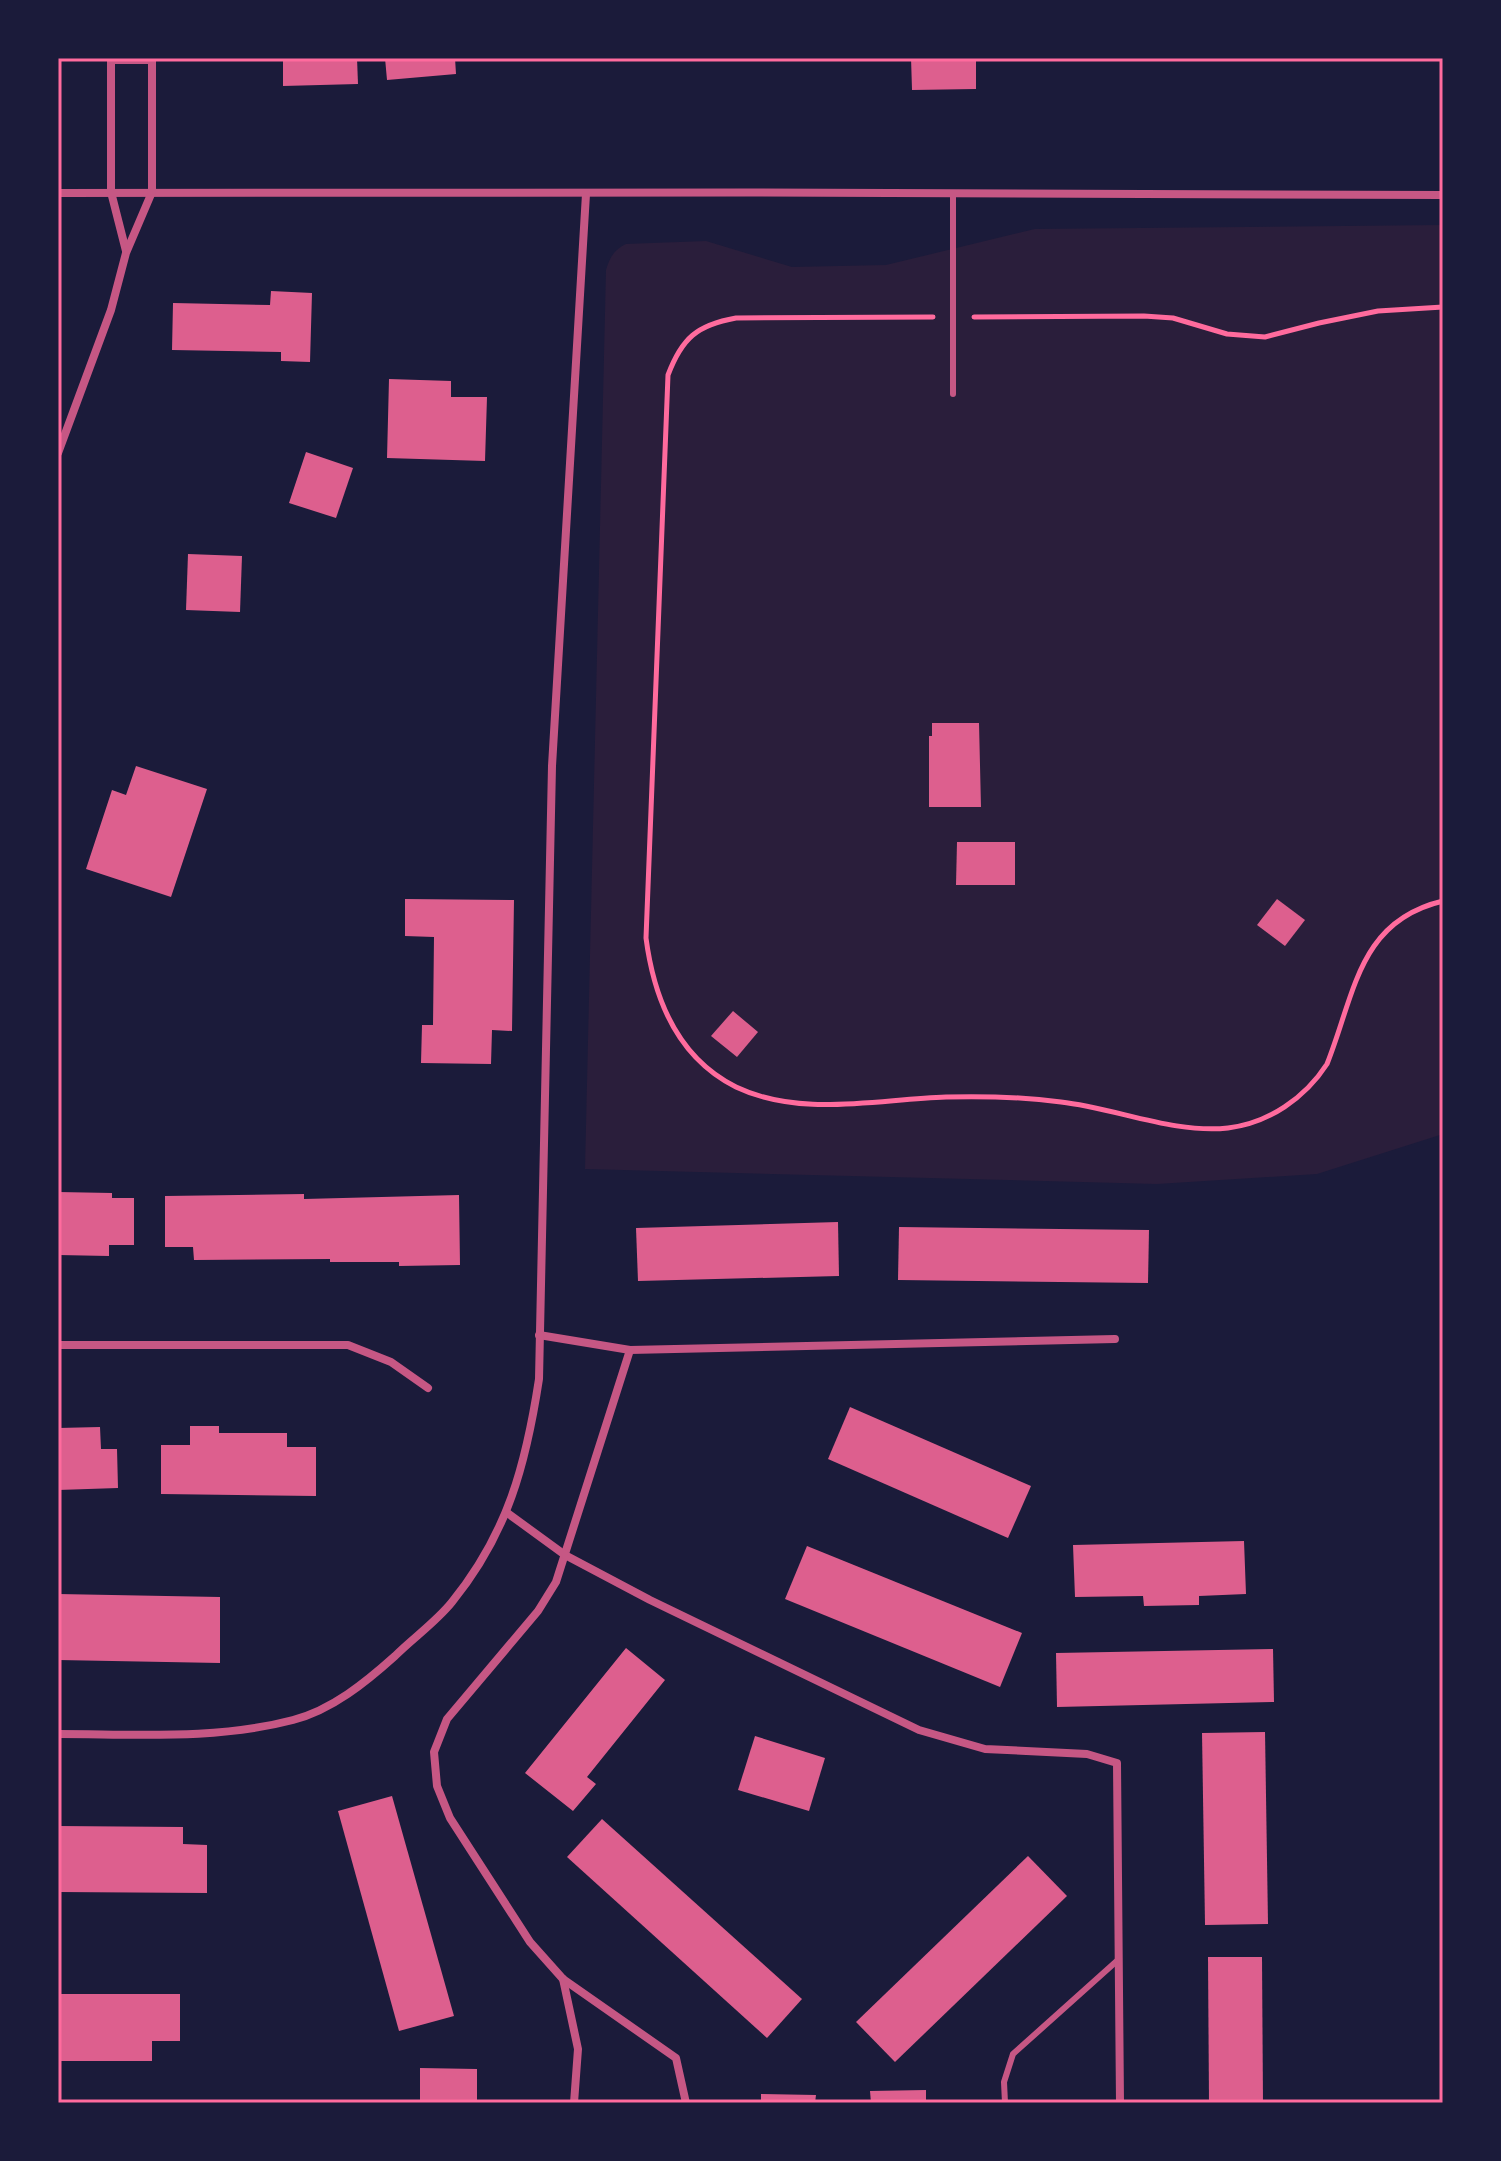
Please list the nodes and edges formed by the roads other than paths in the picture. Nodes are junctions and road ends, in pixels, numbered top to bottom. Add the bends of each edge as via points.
1 (111, 59) edge
2 (152, 59) edge
3 (111, 192) junction
4 (152, 192) junction
5 (58, 193) edge
6 (586, 194) junction
7 (953, 194) junction
8 (1443, 195) edge
9 (126, 253) junction
10 (953, 394) dead end
11 (58, 453) edge
12 (539, 1335) junction
13 (1115, 1339) dead end
14 (58, 1345) edge
15 (630, 1350) junction
16 (428, 1388) dead end
17 (506, 1512) junction
18 (565, 1555) junction
19 (58, 1734) edge
20 (1119, 1959) junction
21 (563, 1979) junction
22 (574, 2103) edge
23 (686, 2103) edge
24 (1005, 2103) edge
25 (1120, 2103) edge

1 - 2 street
1 - 3 street
2 - 4 street
3 - 4 street
3 - 5 street
3 - 9 street
4 - 6 street
4 - 9 street
6 - 7 street
6 - 12 street via 552,766
7 - 8 street
7 - 10 lane
9 - 11 street via 111,310
12 - 15 street
12 - 17 street via 530,1438
13 - 15 street
14 - 16 street via 348,1345 391,1362
15 - 18 street
17 - 18 street
17 - 19 street via 451,1604 335,1703 296,1720 222,1734
18 - 20 street via 919,1730 985,1749 1087,1754 1117,1763
18 - 21 street via 538,1611 447,1719 434,1752 437,1786 450,1818 530,1942
20 - 24 lane via 1013,2054 1004,2082
20 - 25 street
21 - 22 street via 578,2049
21 - 23 street via 676,2058

